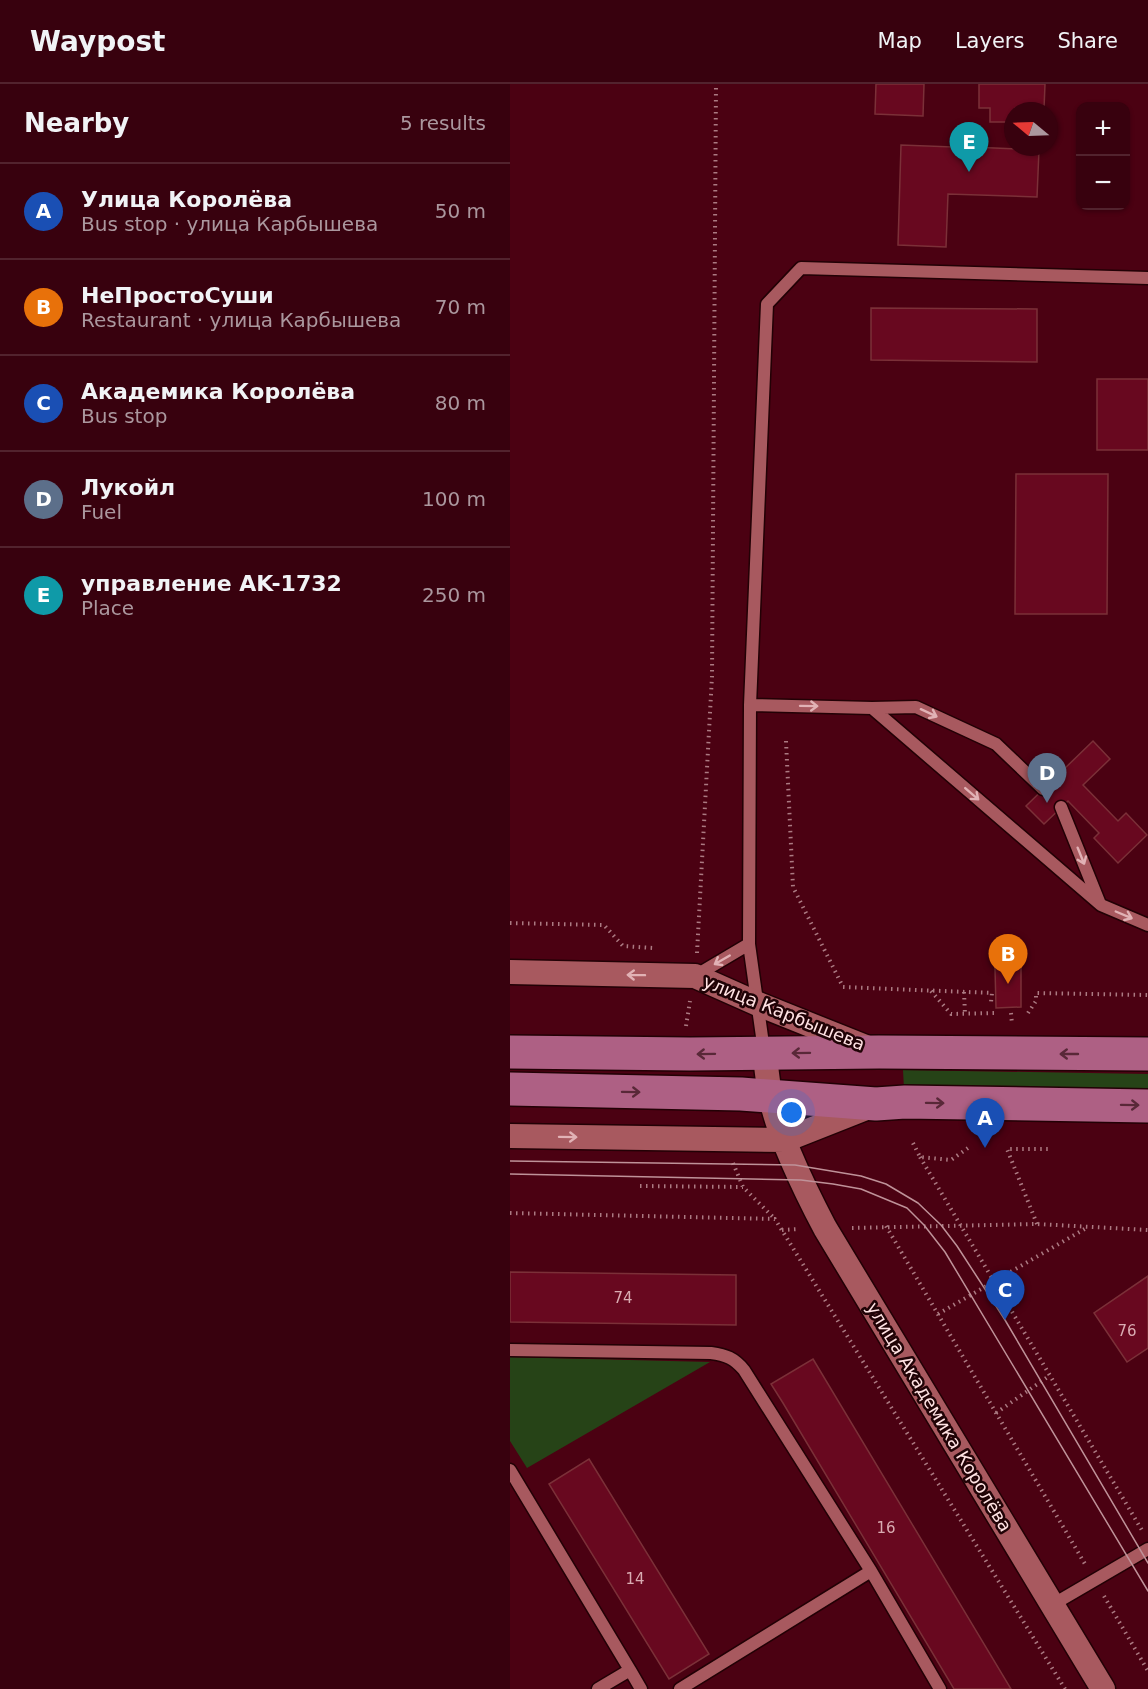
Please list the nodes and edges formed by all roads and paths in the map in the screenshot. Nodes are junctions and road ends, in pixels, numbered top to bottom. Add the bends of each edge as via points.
1 (716, 84) edge
2 (1148, 278) edge
3 (750, 705) junction
4 (872, 708) junction
5 (786, 741) dead end
6 (1043, 789) dead end
7 (1061, 807) dead end
8 (1101, 905) junction
9 (510, 923) edge
10 (1148, 925) edge
11 (749, 944) junction
12 (655, 948) dead end
13 (687, 950) dead end
14 (698, 951) junction
15 (510, 972) edge
16 (694, 978) junction
17 (931, 991) junction
18 (964, 992) junction
19 (1148, 995) edge
20 (991, 1002) dead end
21 (758, 1005) junction
22 (996, 1013) dead end
23 (1028, 1013) dead end
24 (964, 1014) junction
25 (686, 1029) dead end
26 (510, 1052) edge
27 (879, 1052) junction
28 (765, 1054) junction
29 (1148, 1054) edge
30 (510, 1089) edge
31 (771, 1097) junction
32 (876, 1104) junction
33 (1148, 1106) edge
34 (510, 1136) edge
35 (785, 1140) junction
36 (913, 1143) dead end
37 (968, 1148) dead end
38 (1051, 1149) dead end
39 (731, 1158) dead end
40 (920, 1158) junction
41 (640, 1186) dead end
42 (743, 1187) junction
43 (510, 1213) edge
44 (775, 1219) junction
45 (958, 1224) junction
46 (1037, 1224) junction
47 (886, 1226) junction
48 (1089, 1227) junction
49 (846, 1228) dead end
50 (1148, 1230) edge
51 (993, 1282) junction
52 (938, 1314) junction
53 (510, 1350) edge
54 (1049, 1376) junction
55 (996, 1413) junction
56 (510, 1470) edge
57 (1148, 1540) edge
58 (1148, 1549) edge
59 (871, 1571) junction
60 (1094, 1581) junction
61 (1052, 1605) junction
62 (630, 1670) junction
63 (1148, 1671) edge
64 (598, 1689) edge
65 (641, 1689) edge
66 (680, 1689) edge
67 (940, 1689) edge
68 (1065, 1689) edge
69 (1103, 1689) edge

1 - 14 path via 712,676
2 - 3 lane via 801,268 767,304
3 -> 4 lane
3 - 11 lane
4 -> 6 lane via 916,707 996,744
4 -> 8 lane
5 - 17 path via 793,887 843,987
7 -> 8 lane
8 -> 10 lane
9 - 12 path via 604,925 623,946
11 -> 16 lane
11 - 21 lane
13 - 14 path
14 - 16 path
16 -> 15 street, улица Карбышева
16 - 21 street, улица Карбышева
16 - 25 path
17 - 18 path
17 - 24 path via 951,1014
18 - 20 path via 992,993
18 - 24 path
19 - 23 path via 1036,993
21 - 27 street, улица Карбышева
21 - 28 lane
22 - 24 path
28 -> 26 street, улица Карбышева
27 -> 28 street, улица Карбышева
29 -> 27 street, улица Карбышева
28 - 31 street, улица Академика Королёва
30 -> 31 street
31 - 32 street
31 - 35 street, улица Академика Королёва
32 -> 33 street
32 - 35 street
34 -> 35 street
35 - 61 street, улица Академика Королёва via 825,1228
36 - 40 path
37 - 40 path via 951,1160
38 - 46 path via 1007,1149
39 - 42 path
40 - 45 path
41 - 42 path
42 - 44 path
43 - 44 path
44 - 68 path
45 - 46 path
45 - 47 path
45 - 51 path
46 - 48 path
47 - 49 path
47 - 52 path
48 - 50 path
48 - 51 path
51 - 52 path
51 - 54 path
52 - 55 path
53 - 59 lane via 711,1353 736,1360
54 - 55 path
54 - 57 path
55 - 60 path
56 - 62 lane
58 - 60 lane
59 - 66 lane
59 - 67 lane
60 - 61 lane
60 - 63 path
61 - 69 street, улица Академика Королёва
62 - 64 lane
62 - 65 lane

